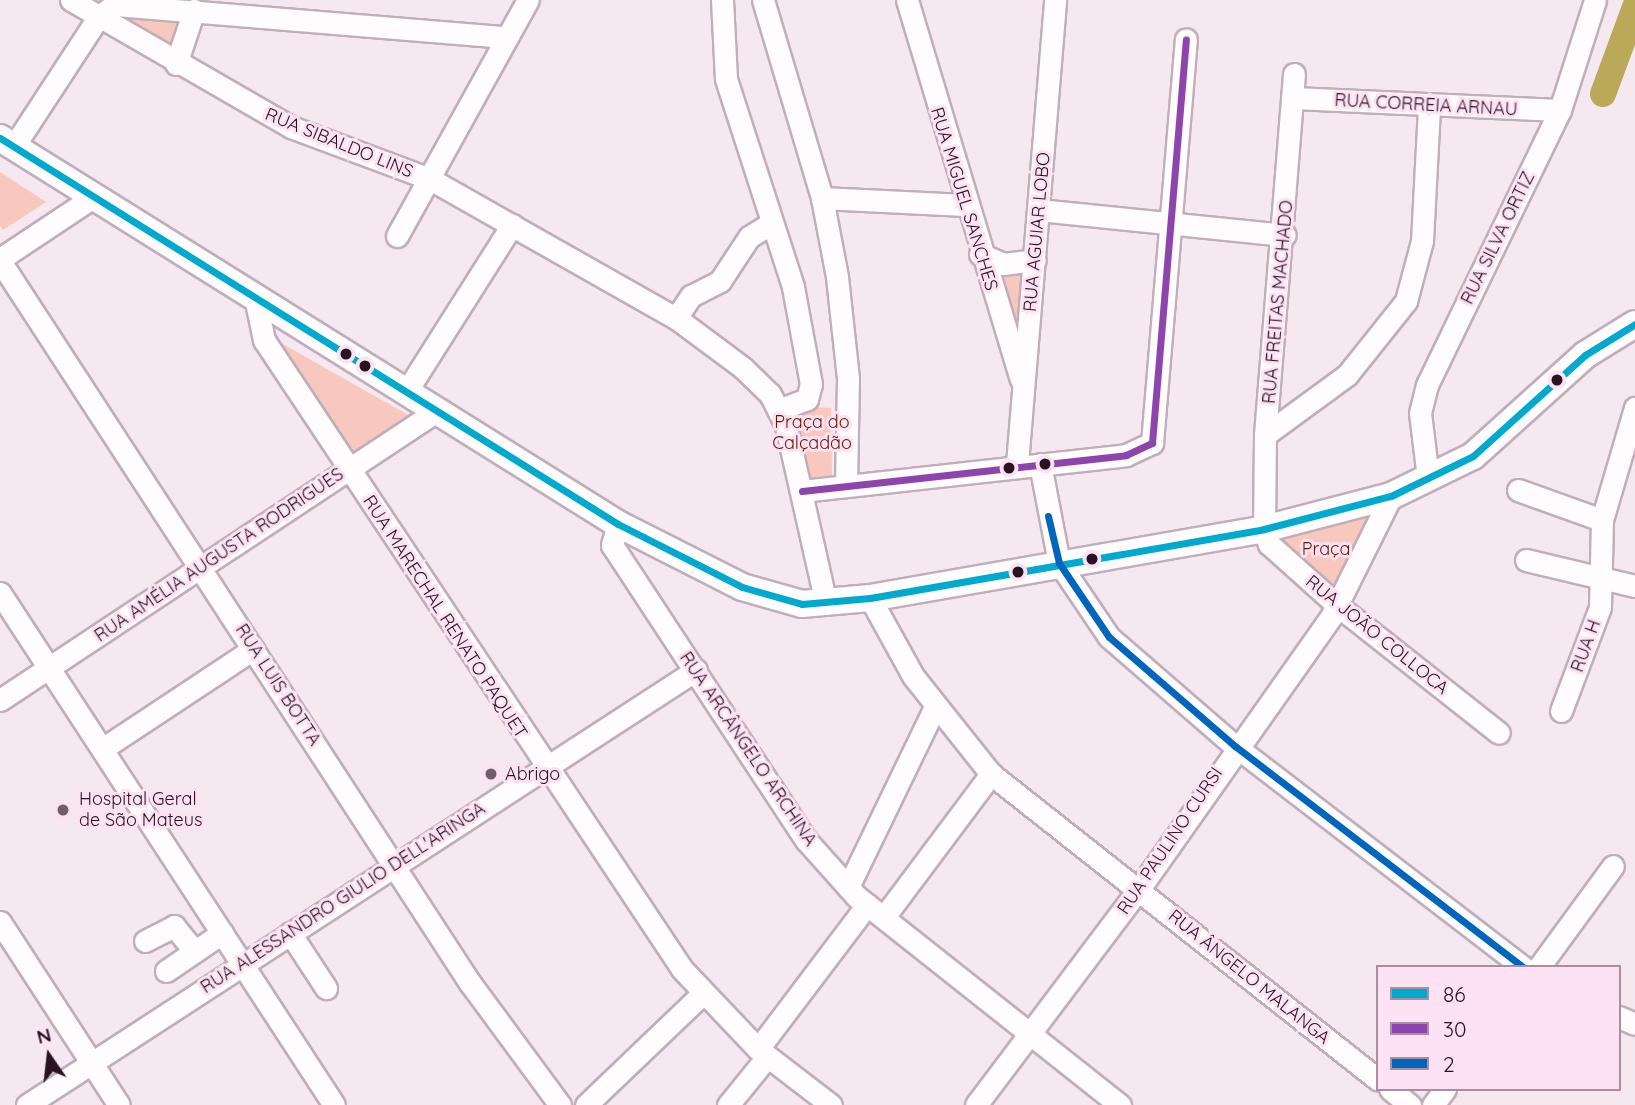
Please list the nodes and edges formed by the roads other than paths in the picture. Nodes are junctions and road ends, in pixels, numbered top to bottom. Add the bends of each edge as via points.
1 (71, 0) edge
2 (528, 0) edge
3 (722, 0) edge
4 (763, 0) edge
5 (1055, 0) edge
6 (1595, 0) edge
7 (907, 5) edge
8 (270, 7) edge
9 (194, 10) junction
10 (99, 16) junction
11 (507, 37) junction
12 (1185, 39) dead end
13 (176, 64) junction
14 (1294, 74) dead end
15 (1293, 98) junction
16 (1429, 108) junction
17 (1560, 110) junction
18 (7, 142) edge
19 (430, 179) junction
20 (95, 195) junction
21 (822, 198) junction
22 (965, 205) junction
23 (1039, 210) junction
24 (770, 224) junction
25 (512, 225) junction
26 (1173, 225) junction
27 (1285, 235) junction
28 (397, 236) dead end
29 (980, 254) junction
30 (0, 260) edge
31 (1035, 260) junction
32 (255, 297) junction
33 (676, 318) junction
34 (1635, 324) edge
35 (1024, 388) junction
36 (406, 392) junction
37 (1635, 408) edge
38 (438, 410) junction
39 (778, 410) junction
40 (1265, 435) junction
41 (1017, 464) junction
42 (1040, 464) junction
43 (1450, 468) junction
44 (347, 469) junction
45 (846, 484) junction
46 (1518, 490) dead end
47 (802, 491) junction
48 (1391, 496) junction
49 (1602, 520) junction
50 (618, 524) junction
51 (1264, 529) junction
52 (1526, 560) dead end
53 (1059, 563) junction
54 (200, 565) junction
55 (1605, 579) junction
56 (1635, 586) edge
57 (0, 593) edge
58 (870, 598) junction
59 (826, 604) junction
60 (1337, 605) junction
61 (253, 649) junction
62 (48, 669) junction
63 (696, 670) junction
64 (0, 700) edge
65 (935, 707) junction
66 (1561, 711) dead end
67 (1500, 733) dead end
68 (1235, 746) junction
69 (102, 749) junction
70 (544, 766) junction
71 (991, 774) junction
72 (397, 865) junction
73 (1613, 866) dead end
74 (848, 887) junction
75 (1139, 890) junction
76 (875, 911) junction
77 (0, 922) edge
78 (222, 933) junction
79 (290, 933) junction
80 (145, 941) dead end
81 (194, 951) junction
82 (242, 963) junction
83 (1520, 965) edge
84 (1540, 965) edge
85 (166, 971) dead end
86 (326, 988) dead end
87 (701, 995) junction
88 (1030, 1035) junction
89 (763, 1053) junction
90 (93, 1062) junction
91 (1376, 1078) edge
92 (1392, 1091) edge
93 (27, 1105) edge
94 (119, 1105) edge
95 (334, 1105) edge
96 (560, 1105) edge
97 (586, 1105) edge
98 (728, 1105) edge
99 (831, 1105) edge
100 (975, 1105) edge
101 (1120, 1105) edge
102 (1410, 1105) edge

1 - 10 street, RUA SIBALDO LINS
2 - 11 street
3 - 24 street via 726,79
4 - 21 street
5 - 23 street, RUA AGUIAR LOBO
6 - 17 street, RUA SILVA ORTIZ
7 - 22 street, RUA MIGUEL SANCHES
8 - 9 street
8 - 11 street
9 - 10 street via 124,4
9 - 13 street
10 - 13 street, RUA SIBALDO LINS
10 - 18 street
11 - 19 street
12 - 26 street
13 - 19 street, RUA SIBALDO LINS via 291,127
14 - 15 street, RUA FREITAS MACHADO
15 - 16 street, RUA CORREIA ARNAU
15 - 27 street, RUA FREITAS MACHADO
16 - 17 street, RUA CORREIA ARNAU
16 - 40 street via 1422,241 1406,301 1339,383
17 - 43 street, RUA SILVA ORTIZ via 1427,385 1420,413
18 - 20 main road
19 - 25 street, RUA SIBALDO LINS
19 - 28 street
20 - 30 street
20 - 32 main road
21 - 22 street
21 - 45 street via 845,333
22 - 29 street, RUA MIGUEL SANCHES
23 - 26 street
23 - 31 street, RUA AGUIAR LOBO
24 - 33 street via 749,237 720,281 691,296
24 - 39 street via 793,286 811,384 807,399
25 - 33 street, RUA SIBALDO LINS
25 - 36 street
26 - 27 street
26 - 42 street via 1158,433 1146,447 1126,455
27 - 40 street, RUA FREITAS MACHADO
29 - 31 street via 1003,264
29 - 35 street, RUA MIGUEL SANCHES
30 - 54 street, RUA LUIS BOTTA
31 - 35 street, RUA AGUIAR LOBO
32 - 36 main road
32 - 44 street, RUA MARECHAL RENATO PAQUET via 264,340
33 - 39 street, RUA SIBALDO LINS via 743,368
34 - 43 main road via 1585,355
35 - 41 street, RUA AGUIAR LOBO
36 - 38 main road
37 - 49 street
38 - 44 street, RUA AMÉLIA AUGUSTA RODRIGUES
38 - 50 main road
39 - 47 street
40 - 51 street, RUA FREITAS MACHADO
41 - 42 street
41 - 45 street
42 - 53 street
43 - 48 main road
44 - 54 street, RUA AMÉLIA AUGUSTA RODRIGUES
44 - 70 street, RUA MARECHAL RENATO PAQUET
45 - 47 street
46 - 49 street
47 - 59 street
48 - 51 main road
48 - 60 street, RUA PAULINO CURSI
49 - 55 street
50 - 59 main road via 742,587 776,599
50 - 63 street, RUA ARCÂNGELO ARCHINA via 612,545
51 - 53 main road
51 - 60 street, RUA JOÃO COLLOCA via 1269,544
52 - 55 street
53 - 58 main road
53 - 68 street via 1109,637
54 - 61 street, RUA LUIS BOTTA
54 - 62 street, RUA AMÉLIA AUGUSTA RODRIGUES
55 - 56 street
55 - 66 street, RUA H
57 - 62 street
58 - 59 main road
58 - 65 street, RUA ÂNGELO MALANGA
60 - 67 street, RUA JOÃO COLLOCA
60 - 68 street, RUA PAULINO CURSI
61 - 69 street
61 - 72 street, RUA LUIS BOTTA
62 - 64 street, RUA AMÉLIA AUGUSTA RODRIGUES
62 - 69 street
63 - 70 street, RUA ALESSANDRO GIULIO DELL'ARINGA
63 - 74 street, RUA ARCÂNGELO ARCHINA via 806,840
65 - 71 street, RUA ÂNGELO MALANGA
65 - 74 street
68 - 75 street, RUA PAULINO CURSI
68 - 83 street
69 - 78 street
70 - 72 street, RUA ALESSANDRO GIULIO DELL'ARINGA
70 - 87 street, RUA MARECHAL RENATO PAQUET
71 - 75 street, RUA ÂNGELO MALANGA
71 - 76 street
72 - 79 street, RUA ALESSANDRO GIULIO DELL'ARINGA
72 - 96 street, RUA LUIS BOTTA via 504,1034
73 - 84 street
74 - 76 street, RUA ARCÂNGELO ARCHINA
75 - 88 street, RUA PAULINO CURSI
75 - 91 street, RUA ÂNGELO MALANGA
76 - 88 street, RUA ARCÂNGELO ARCHINA
76 - 89 street
77 - 90 street
78 - 81 street
78 - 82 street
79 - 82 street, RUA ALESSANDRO GIULIO DELL'ARINGA
79 - 86 street
80 - 81 street via 174,926
81 - 85 street
82 - 90 street, RUA ALESSANDRO GIULIO DELL'ARINGA
82 - 95 street
87 - 89 street, RUA MARECHAL RENATO PAQUET
87 - 97 street
88 - 100 street, RUA PAULINO CURSI
88 - 101 street, RUA ARCÂNGELO ARCHINA
89 - 98 street
89 - 99 street, RUA MARECHAL RENATO PAQUET
90 - 93 street, RUA ALESSANDRO GIULIO DELL'ARINGA
90 - 94 street
92 - 102 street

